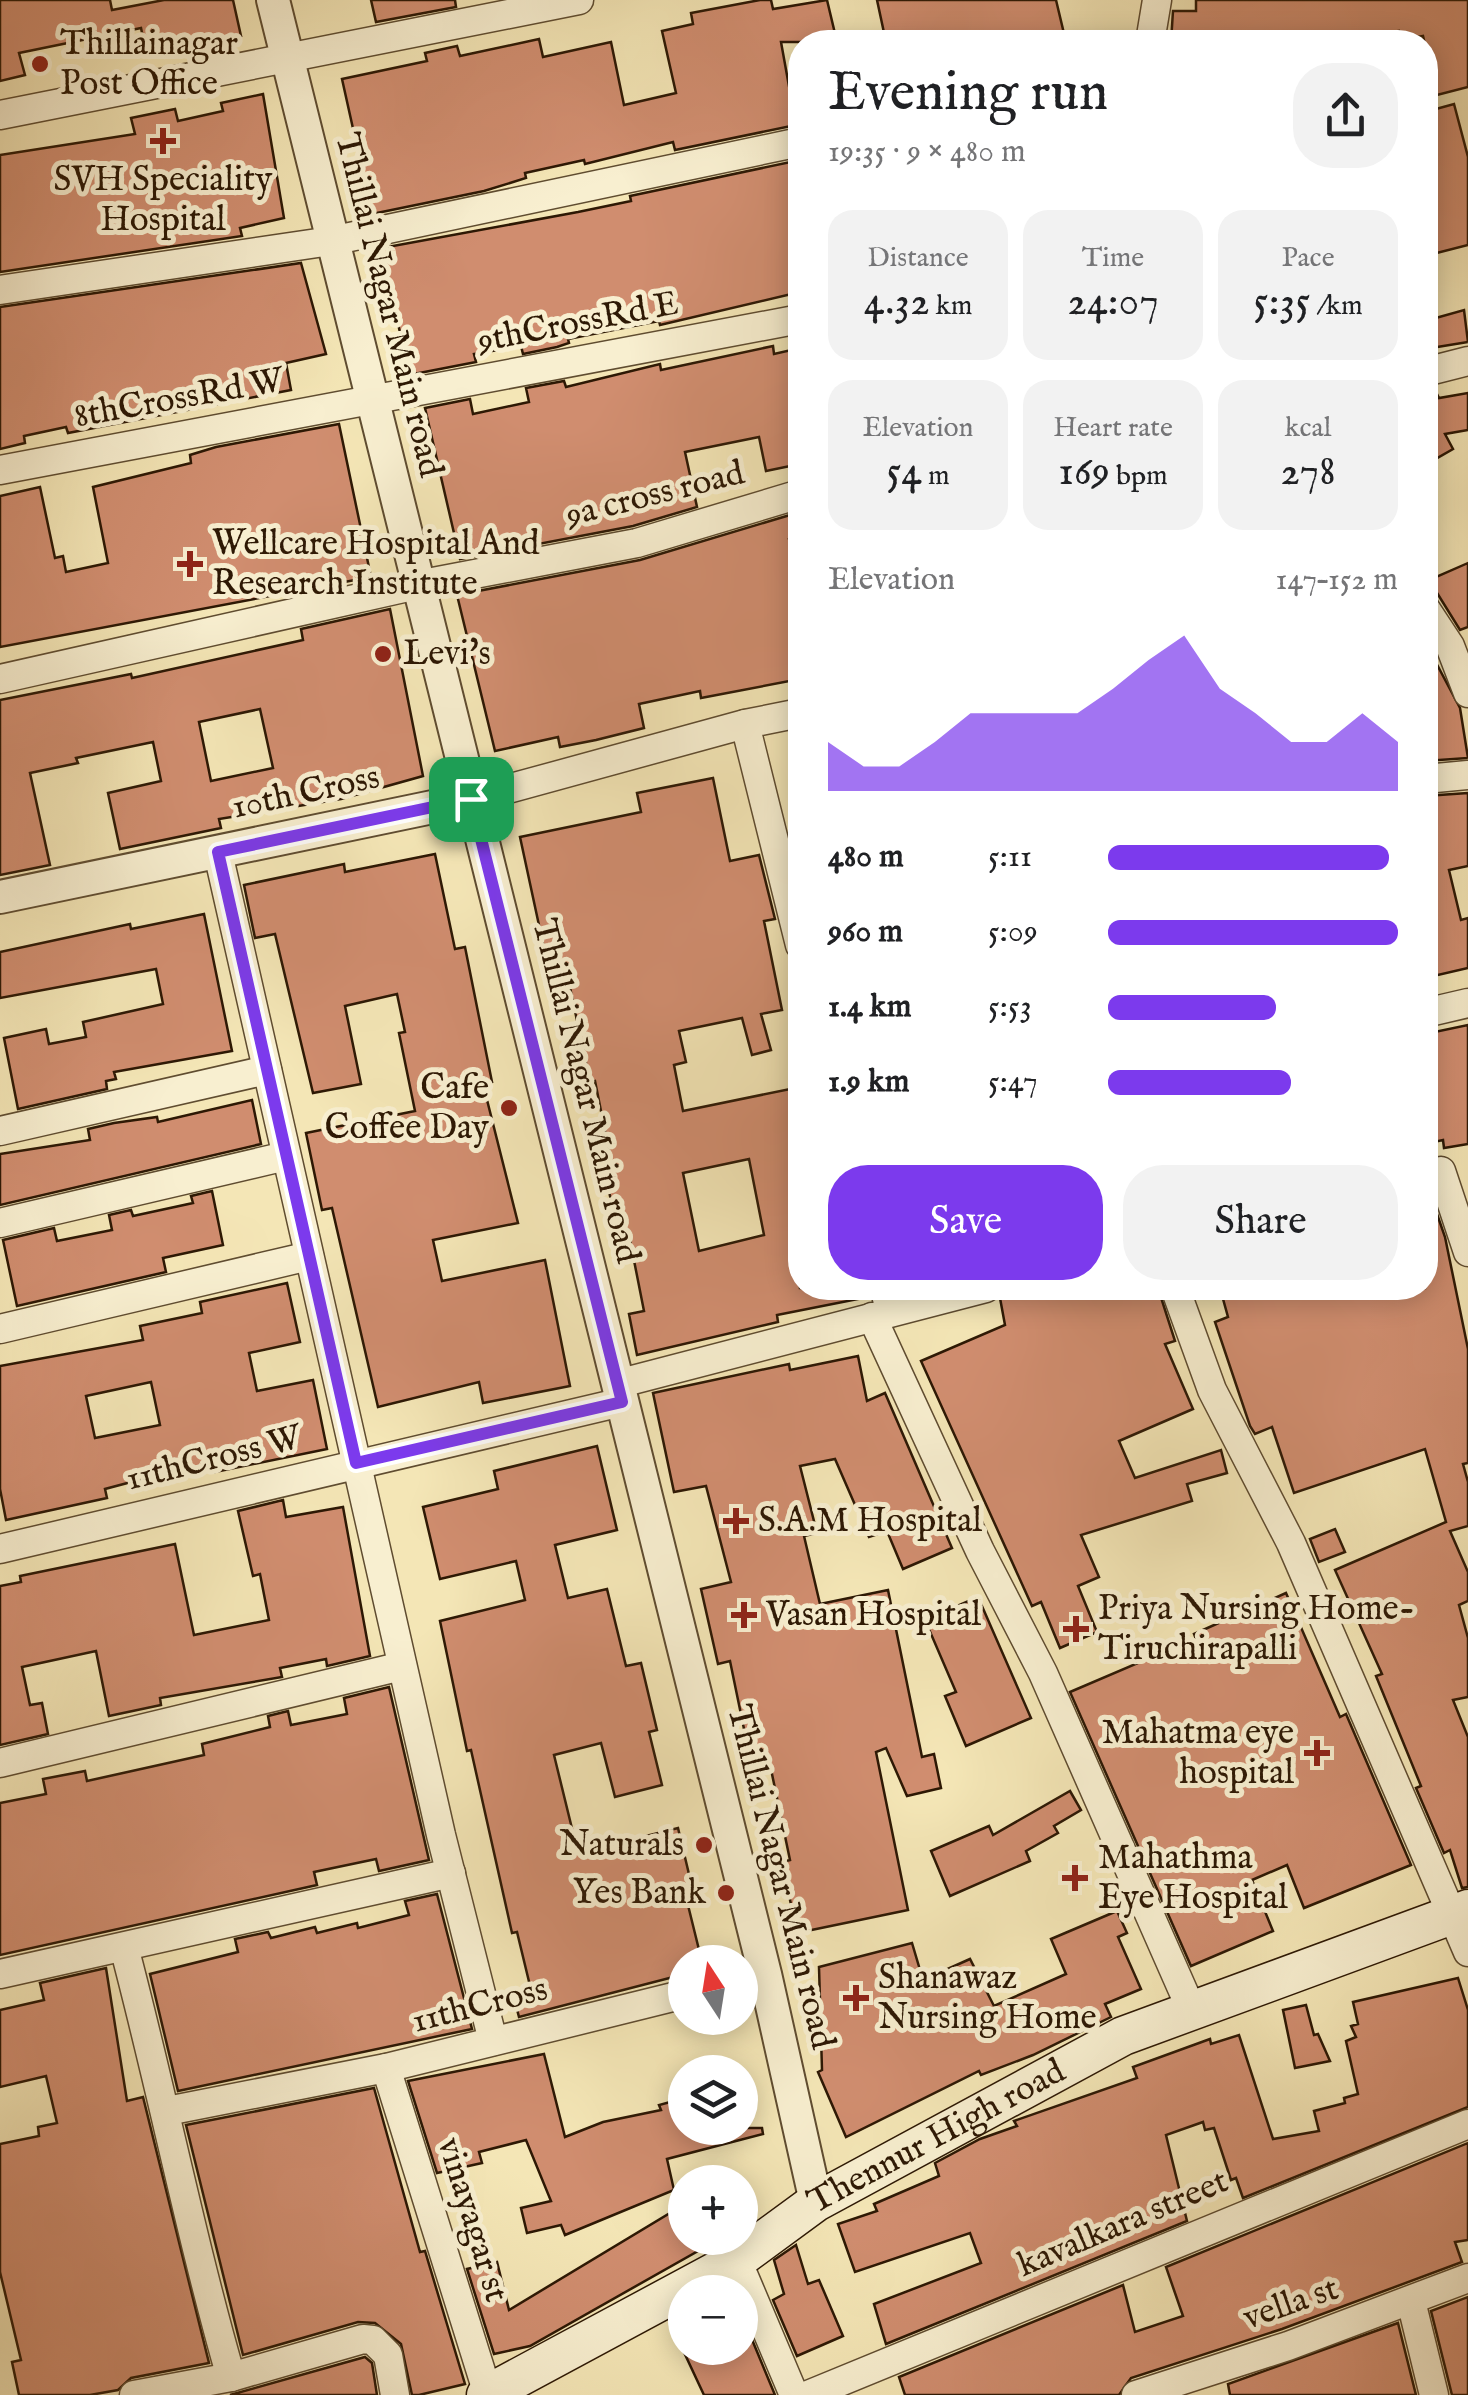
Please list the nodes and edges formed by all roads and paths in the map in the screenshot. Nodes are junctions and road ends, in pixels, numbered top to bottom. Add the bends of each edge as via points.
1 (273, 0) edge
2 (579, 0) edge
3 (1158, 0) edge
4 (1152, 30) edge
5 (285, 58) junction
6 (0, 115) edge
7 (788, 145) edge
8 (331, 241) junction
9 (0, 290) edge
10 (788, 321) edge
11 (1468, 361) edge
12 (1438, 369) edge
13 (371, 401) junction
14 (0, 470) edge
15 (788, 498) edge
16 (417, 585) junction
17 (1438, 621) edge
18 (1459, 643) edge
19 (0, 679) edge
20 (1468, 694) edge
21 (788, 716) edge
22 (746, 724) junction
23 (1468, 775) edge
24 (1438, 778) edge
25 (471, 799) junction
26 (218, 852) junction
27 (0, 896) edge
28 (788, 896) edge
29 (1468, 1002) edge
30 (1438, 1010) edge
31 (267, 1070) junction
32 (0, 1131) edge
33 (286, 1156) junction
34 (1445, 1170) edge
35 (0, 1223) edge
36 (1468, 1252) edge
37 (309, 1256) junction
38 (917, 1300) edge
39 (1179, 1300) edge
40 (882, 1306) edge
41 (0, 1329) edge
42 (619, 1392) junction
43 (356, 1463) junction
44 (0, 1549) edge
45 (402, 1666) junction
46 (0, 1763) edge
47 (451, 1873) junction
48 (1460, 1912) edge
49 (745, 1945) edge
50 (124, 1946) junction
51 (1468, 1952) edge
52 (0, 1974) edge
53 (668, 1998) edge
54 (758, 1998) edge
55 (1192, 2012) junction
56 (493, 2041) junction
57 (386, 2068) junction
58 (167, 2112) junction
59 (1468, 2124) edge
60 (816, 2202) junction
61 (737, 2260) junction
62 (1468, 2278) edge
63 (1411, 2301) junction
64 (232, 2377) junction
65 (526, 2386) edge
66 (134, 2395) edge
67 (395, 2395) edge
68 (487, 2395) edge
69 (794, 2395) edge
70 (808, 2395) edge
71 (1136, 2395) edge
72 (1434, 2395) edge

1 - 5 street, Thillai Nagar Main road
2 - 5 street
3 - 4 street
5 - 6 street
5 - 8 street, Thillai Nagar Main road
7 - 8 street
8 - 9 street
8 - 13 street, Thillai Nagar Main road
10 - 13 street, 9thCrossRd E
11 - 12 street
13 - 14 street, 8thCrossRd W
13 - 16 street, Thillai Nagar Main road
15 - 16 street, 9a cross road via 637,543
16 - 19 street, 9a cross road
16 - 25 street, Thillai Nagar Main road
17 - 18 street
18 - 20 street
21 - 22 street, 10th Cross
22 - 25 street, 10th Cross
22 - 28 street
23 - 24 street
25 - 26 street, 10th Cross
25 - 42 street, Thillai Nagar Main road
26 - 27 street, 10th Cross
26 - 31 street
29 - 30 street
31 - 32 street
31 - 33 street
33 - 35 street
33 - 37 street
34 - 36 street
37 - 41 street
37 - 43 street
38 - 40 street, 11thCross W
39 - 48 street via 1212,1390 1291,1543
40 - 42 street, 11thCross W
40 - 55 street via 980,1551 1051,1689
42 - 43 street, 11thCross W
42 - 49 street, Thillai Nagar Main road
43 - 44 street, 11thCross W
43 - 45 street
45 - 46 street
45 - 47 street
47 - 50 street
47 - 56 street
48 - 51 street
48 - 55 main road, Thennur High road
50 - 52 street
50 - 58 street
53 - 56 street, 11thCross
54 - 60 street, Thillai Nagar Main road
55 - 60 main road, Thennur High road via 1124,2036
56 - 57 street, 11thCross
57 - 58 street, 11thCross
57 - 68 street, vinayagar st
58 - 64 street via 190,2232
59 - 70 street, kavalkara street
60 - 61 main road, Thennur High road
61 - 65 main road, Thennur High road
61 - 69 street
62 - 63 street, vella st
63 - 71 street, vella st
63 - 72 street
64 - 66 street
64 - 67 street via 373,2340 388,2355
65 - 68 main road, Thennur High road

